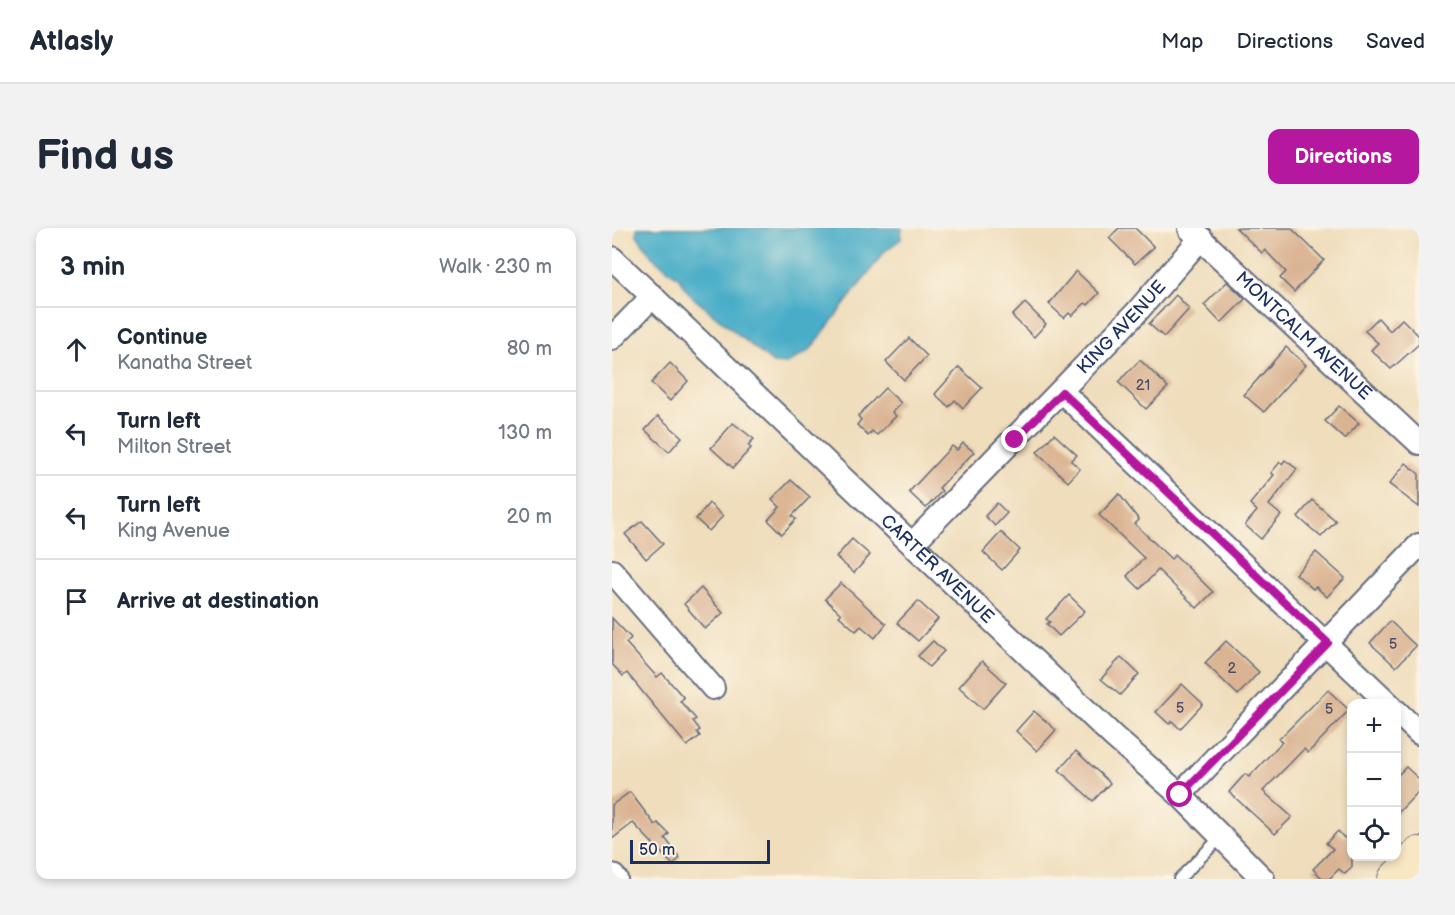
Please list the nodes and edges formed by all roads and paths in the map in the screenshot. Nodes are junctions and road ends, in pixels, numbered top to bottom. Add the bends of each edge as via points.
1 (1195, 233) edge
2 (612, 258) edge
3 (653, 296) junction
4 (612, 339) edge
5 (1062, 392) junction
6 (1419, 443) edge
7 (913, 543) junction
8 (1419, 545) edge
9 (612, 571) edge
10 (1328, 643) junction
11 (713, 688) dead end
12 (1384, 699) edge
13 (1401, 716) edge
14 (1419, 733) edge
15 (1180, 795) junction
16 (1221, 837) junction
17 (1419, 853) edge
18 (612, 874) edge
19 (616, 879) edge
20 (1179, 879) edge
21 (1263, 879) edge
22 (1394, 879) edge

1 - 5 street, KING AVENUE via 1135,314
1 - 6 street, MONTCALM AVENUE
2 - 3 street, CARTER AVENUE
3 - 4 street
3 - 7 street, CARTER AVENUE
5 - 7 street, KING AVENUE
5 - 10 street
7 - 15 street, CARTER AVENUE via 1113,736
8 - 10 street
9 - 11 street
10 - 12 street
10 - 15 street
13 - 14 street
15 - 16 street, CARTER AVENUE
16 - 20 lane
16 - 21 street, CARTER AVENUE
17 - 22 street
18 - 19 street

